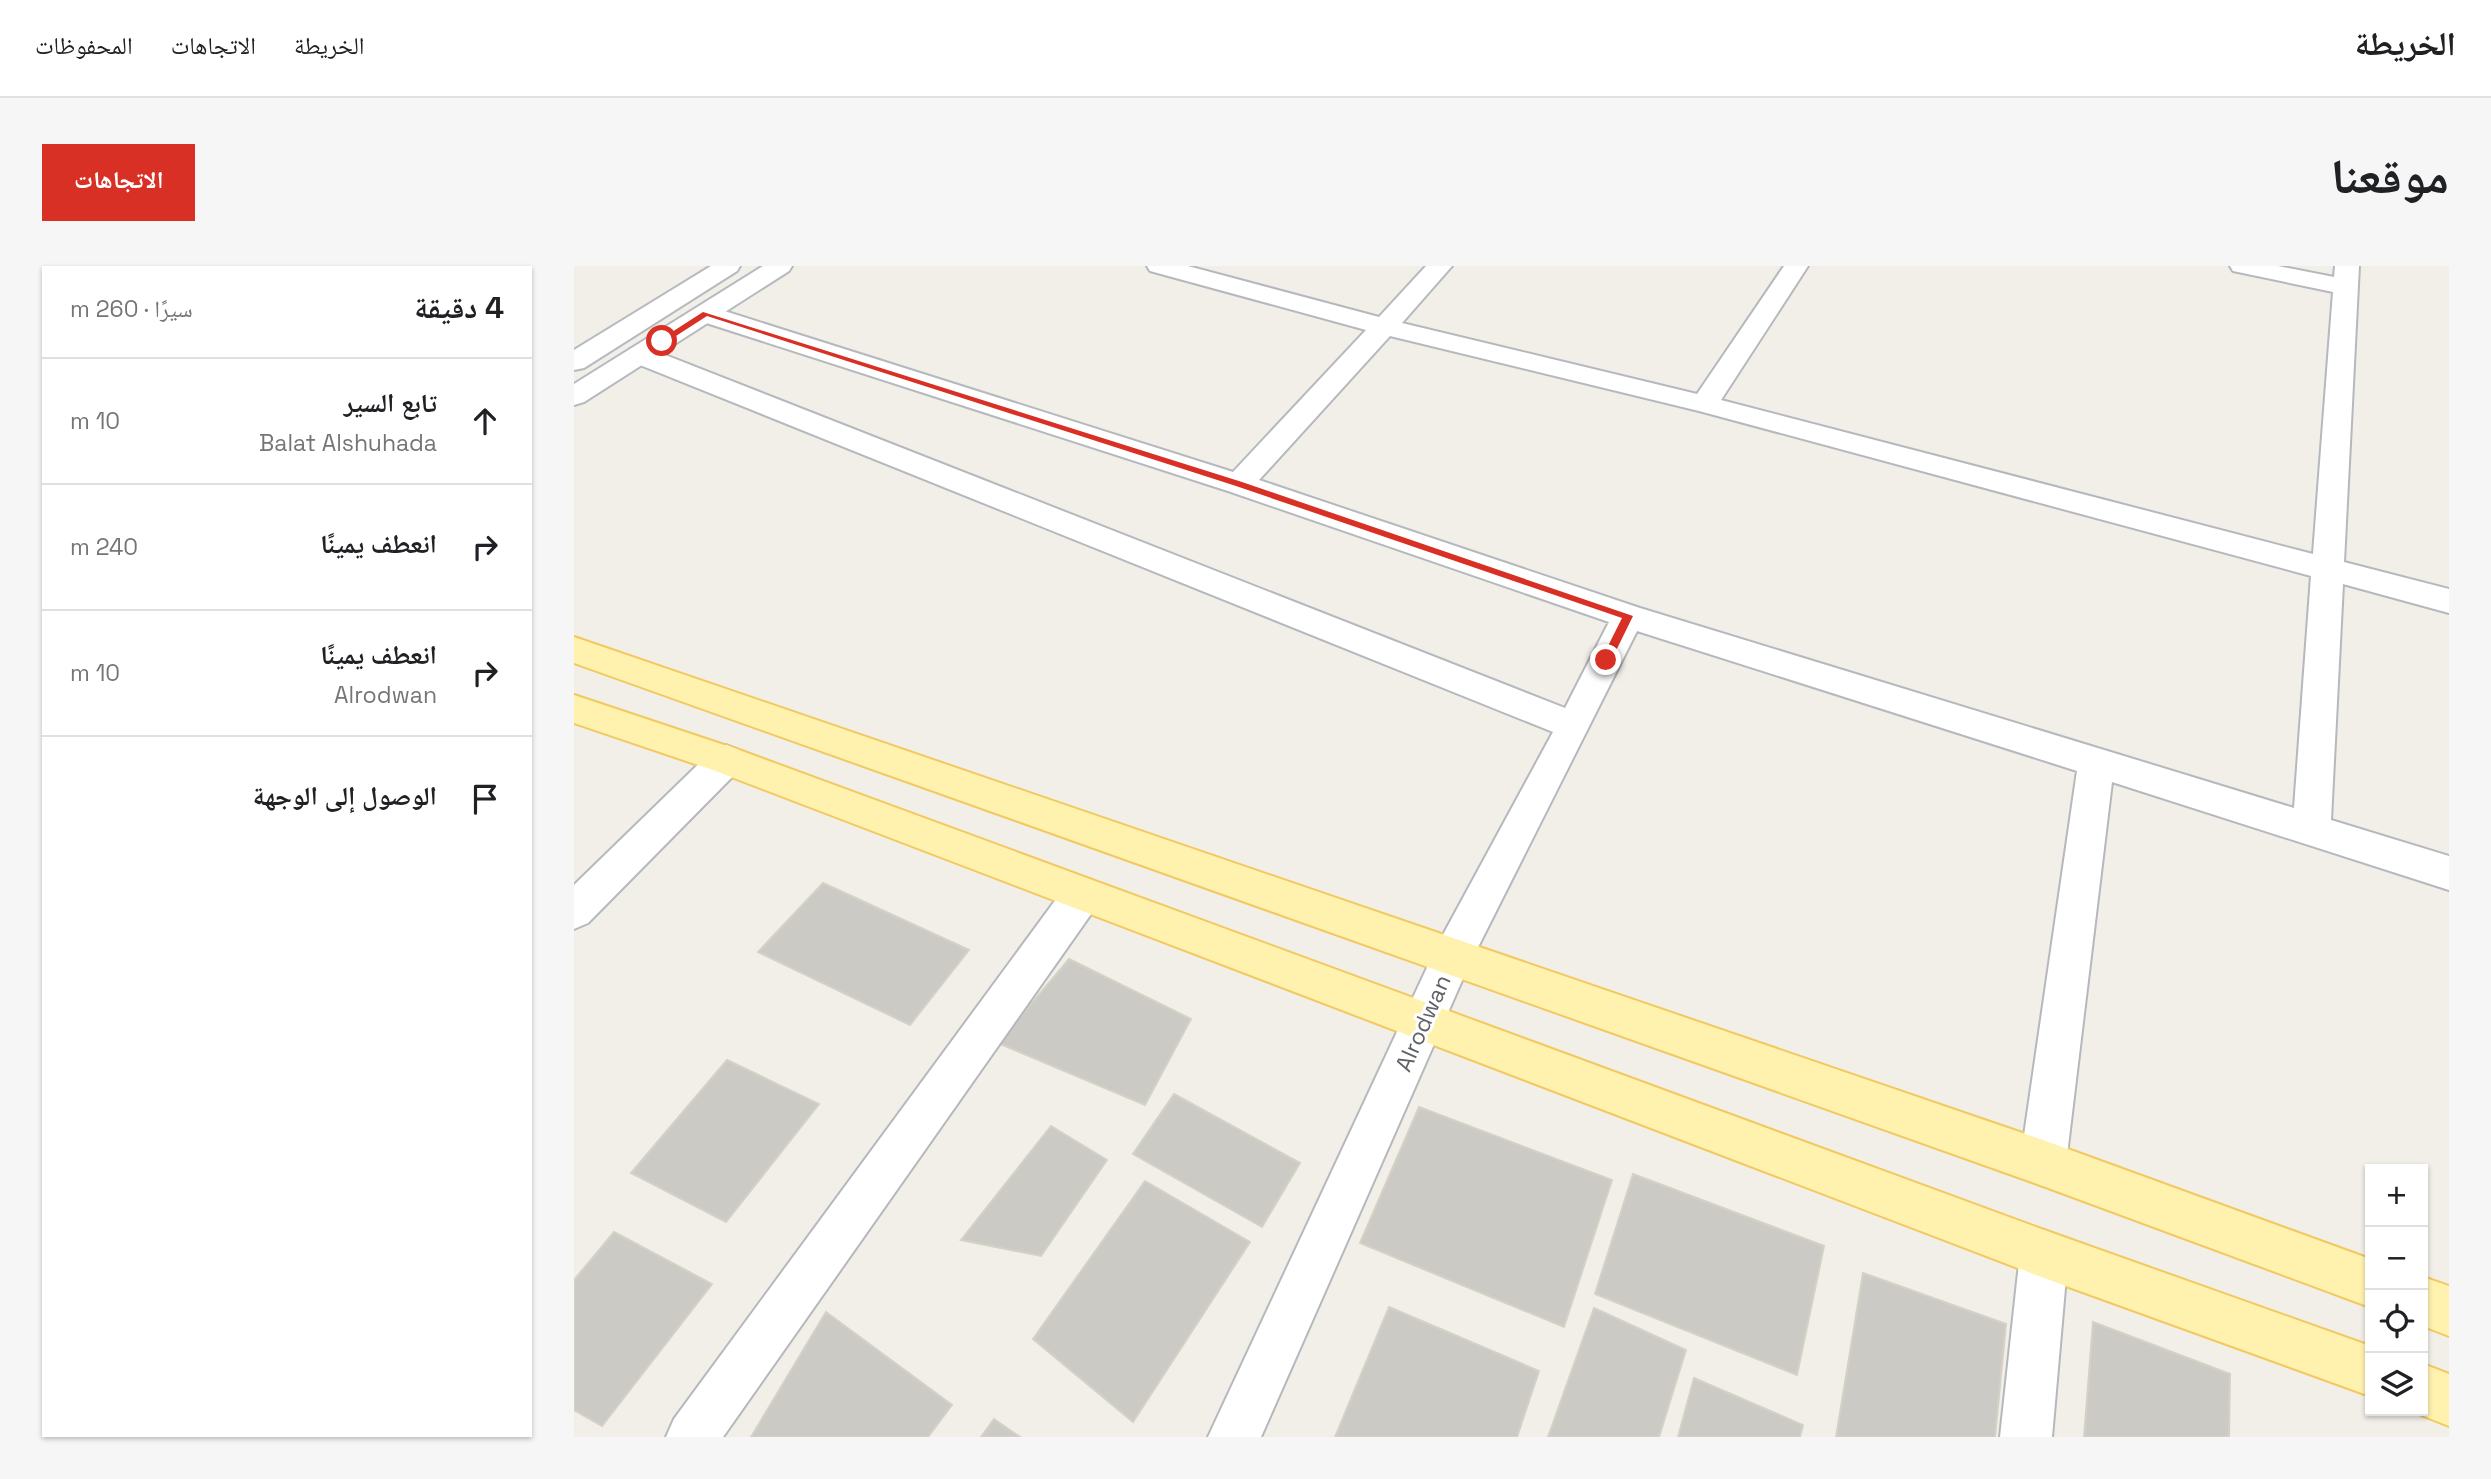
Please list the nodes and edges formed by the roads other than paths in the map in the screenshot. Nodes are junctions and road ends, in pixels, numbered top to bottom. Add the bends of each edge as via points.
1 (728, 266) edge
2 (780, 266) edge
3 (1159, 266) edge
4 (1440, 266) edge
5 (1796, 266) edge
6 (2242, 266) edge
7 (2346, 277) edge
8 (706, 314) junction
9 (1386, 327) junction
10 (640, 355) junction
11 (574, 362) edge
12 (574, 396) edge
13 (1704, 404) junction
14 (1239, 484) junction
15 (2326, 570) junction
16 (2449, 601) edge
17 (1628, 616) junction
18 (574, 650) edge
19 (574, 709) edge
20 (1574, 726) junction
21 (726, 760) junction
22 (2096, 765) junction
23 (2311, 830) junction
24 (2449, 873) edge
25 (1082, 895) junction
26 (574, 911) edge
27 (1452, 957) junction
28 (1423, 1022) junction
29 (2043, 1163) junction
30 (2045, 1254) junction
31 (2365, 1281) edge
32 (2428, 1304) edge
33 (2449, 1311) edge
34 (2365, 1369) edge
35 (2428, 1392) edge
36 (2449, 1399) edge
37 (691, 1437) edge
38 (1234, 1437) edge
39 (2026, 1437) edge

1 - 11 street
2 - 8 street
3 - 9 street
4 - 9 street
5 - 13 street
6 - 7 street
7 - 15 street
8 - 10 street
8 - 14 street
9 - 13 street
9 - 14 street
10 - 12 street
10 - 20 street
13 - 15 street
14 - 17 street
15 - 16 street
15 - 23 street
17 - 20 street, Alrodwan
17 - 22 street
18 - 27 main road
19 - 21 main road
20 - 27 street, Alrodwan
21 - 25 main road
21 - 26 street
22 - 23 street
22 - 29 street
23 - 24 street
25 - 28 main road
25 - 37 street
27 - 28 street, Alrodwan
27 - 29 main road
28 - 30 main road
28 - 38 street, Alrodwan
29 - 31 main road
30 - 34 main road
30 - 39 street
32 - 33 main road
35 - 36 main road

